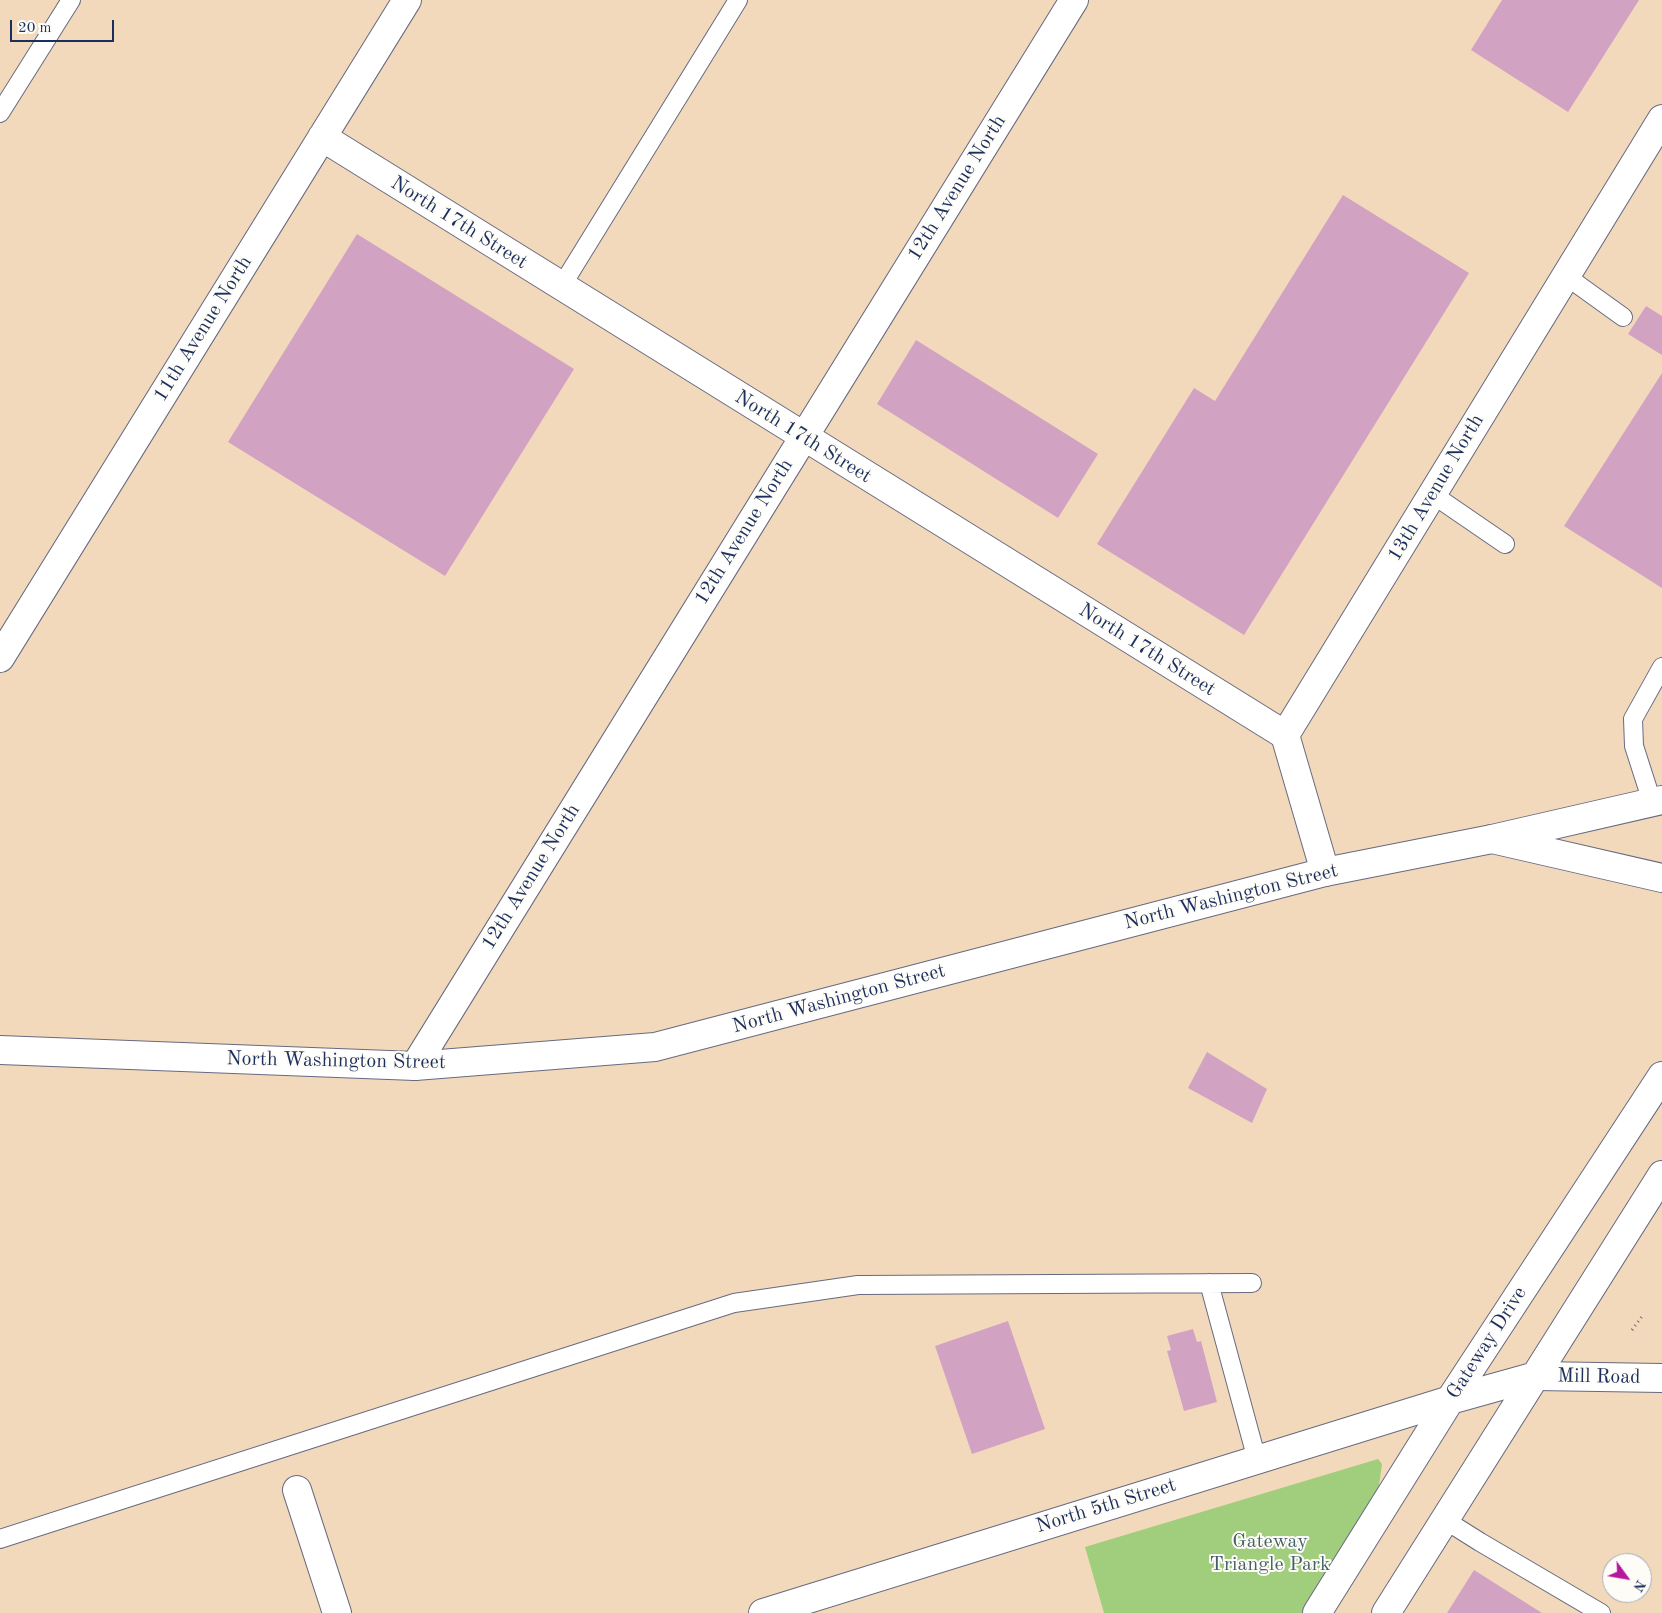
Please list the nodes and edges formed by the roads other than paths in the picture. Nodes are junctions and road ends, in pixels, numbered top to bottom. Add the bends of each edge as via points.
1 (70, 0) edge
2 (407, 0) edge
3 (738, 0) edge
4 (1074, 0) edge
5 (0, 112) edge
6 (1662, 119) edge
7 (322, 137) junction
8 (1566, 276) junction
9 (561, 287) junction
10 (1623, 317) dead end
11 (803, 437) junction
12 (1432, 494) junction
13 (1505, 544) dead end
14 (0, 658) edge
15 (1662, 666) edge
16 (1285, 736) junction
17 (1657, 801) edge
18 (1492, 839) junction
19 (1325, 872) junction
20 (1662, 878) edge
21 (0, 1050) edge
22 (415, 1066) junction
23 (1662, 1076) edge
24 (1662, 1175) edge
25 (1209, 1283) junction
26 (1252, 1283) dead end
27 (1536, 1376) junction
28 (1662, 1378) edge
29 (1450, 1400) junction
30 (1257, 1460) junction
31 (297, 1490) dead end
32 (1445, 1520) junction
33 (0, 1539) edge
34 (337, 1613) edge
35 (763, 1613) edge
36 (1317, 1613) edge
37 (1386, 1613) edge
38 (1601, 1613) edge

1 - 5 lane
2 - 7 main road, 11th Avenue North
3 - 9 lane
4 - 11 main road, 12th Avenue North
6 - 8 main road, 13th Avenue North
7 - 9 main road, North 17th Street
7 - 14 main road, 11th Avenue North
8 - 10 lane
8 - 12 main road, 13th Avenue North
9 - 11 main road, North 17th Street
11 - 16 main road, North 17th Street
11 - 22 main road, 12th Avenue North
12 - 13 lane
12 - 16 main road, 13th Avenue North
15 - 17 lane via 1633,719 1634,746
16 - 19 main road
17 - 18 main road, North Washington Street
18 - 19 main road, North Washington Street
18 - 20 main road
19 - 22 main road, North Washington Street via 656,1047
21 - 22 main road, North Washington Street
23 - 29 main road, Gateway Drive
24 - 27 main road
25 - 26 lane
25 - 30 lane
25 - 33 lane via 858,1285 734,1303
27 - 28 main road, Mill Road
27 - 29 main road, Mill Road
27 - 32 main road
29 - 30 main road, North 5th Street
29 - 36 main road, Gateway Drive
30 - 35 main road, North 5th Street
31 - 34 main road
32 - 37 main road
32 - 38 lane

